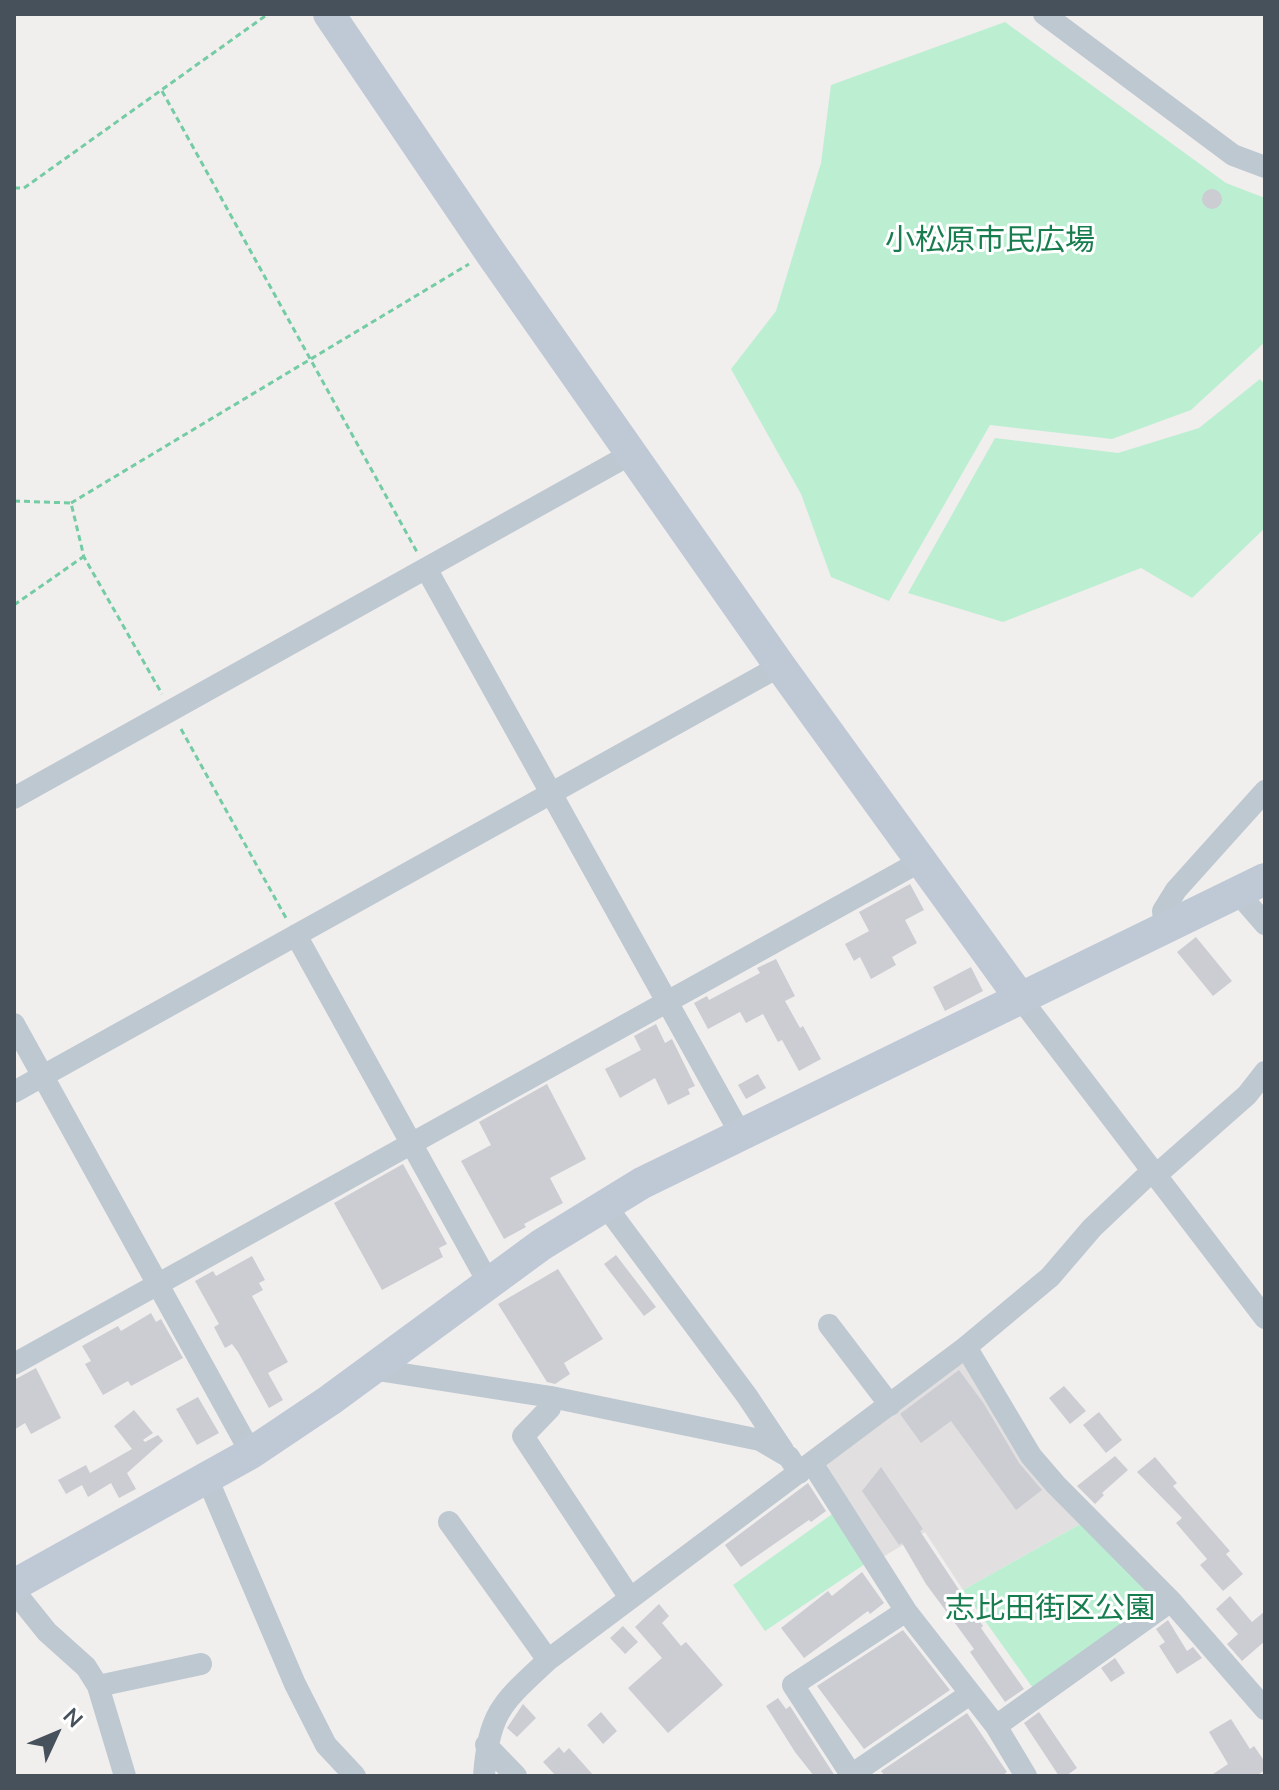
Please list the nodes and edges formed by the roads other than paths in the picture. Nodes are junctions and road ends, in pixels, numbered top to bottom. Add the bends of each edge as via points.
1 (329, 14) edge
2 (1044, 14) edge
3 (1265, 167) edge
4 (631, 454) junction
5 (427, 570) junction
6 (780, 666) junction
7 (1265, 791) edge
8 (551, 795) junction
9 (14, 798) edge
10 (921, 861) junction
11 (1251, 886) edge
12 (1265, 924) edge
13 (1165, 927) junction
14 (296, 935) junction
15 (1021, 999) junction
16 (666, 1002) junction
17 (14, 1024) edge
18 (1265, 1072) edge
19 (43, 1075) junction
20 (14, 1092) edge
21 (740, 1133) junction
22 (410, 1143) junction
23 (1151, 1172) junction
24 (605, 1205) junction
25 (488, 1282) junction
26 (158, 1284) junction
27 (1265, 1318) edge
28 (829, 1325) dead end
29 (966, 1347) junction
30 (14, 1364) edge
31 (371, 1369) junction
32 (551, 1397) junction
33 (890, 1405) junction
34 (251, 1453) junction
35 (800, 1464) junction
36 (207, 1478) junction
37 (449, 1522) dead end
38 (14, 1588) edge
39 (630, 1598) junction
40 (1171, 1601) junction
41 (906, 1611) junction
42 (548, 1660) junction
43 (201, 1664) dead end
44 (98, 1686) junction
45 (970, 1694) junction
46 (1265, 1709) edge
47 (996, 1726) junction
48 (486, 1745) junction
49 (125, 1776) edge
50 (355, 1776) edge
51 (484, 1776) edge
52 (516, 1776) edge
53 (852, 1776) edge
54 (1026, 1776) edge

1 - 4 street
2 - 3 street via 1233,155
4 - 5 street
4 - 6 street
5 - 8 street
5 - 9 street
6 - 8 street
6 - 10 street
7 - 13 street via 1176,890 1163,911
8 - 14 street
8 - 16 street
10 - 15 street
10 - 16 street
11 - 12 street
11 - 13 street
13 - 15 street
14 - 19 street
14 - 22 street
15 - 21 street
15 - 23 street
16 - 21 street
16 - 22 street
17 - 19 street
18 - 23 street via 1247,1095 1163,1169
19 - 20 street
19 - 26 street
21 - 24 street
22 - 25 street
22 - 26 street
23 - 27 street
23 - 29 street via 1050,1277
24 - 25 street
24 - 35 street
25 - 31 street
26 - 30 street
26 - 34 street
28 - 33 street
29 - 33 street
29 - 40 street via 1031,1456
31 - 32 street
31 - 34 street
32 - 35 street via 760,1440
32 - 39 street via 550,1408 523,1436
33 - 35 street
34 - 36 street
35 - 39 street
35 - 41 street
36 - 38 street
36 - 50 street via 295,1684 326,1745
37 - 42 street
38 - 44 street
39 - 42 street
40 - 46 street
40 - 47 street
41 - 45 street
41 - 53 street via 793,1685
42 - 48 street via 501,1706
43 - 44 street
44 - 49 street
45 - 47 street
45 - 53 street
47 - 54 street
48 - 51 street
48 - 52 street

